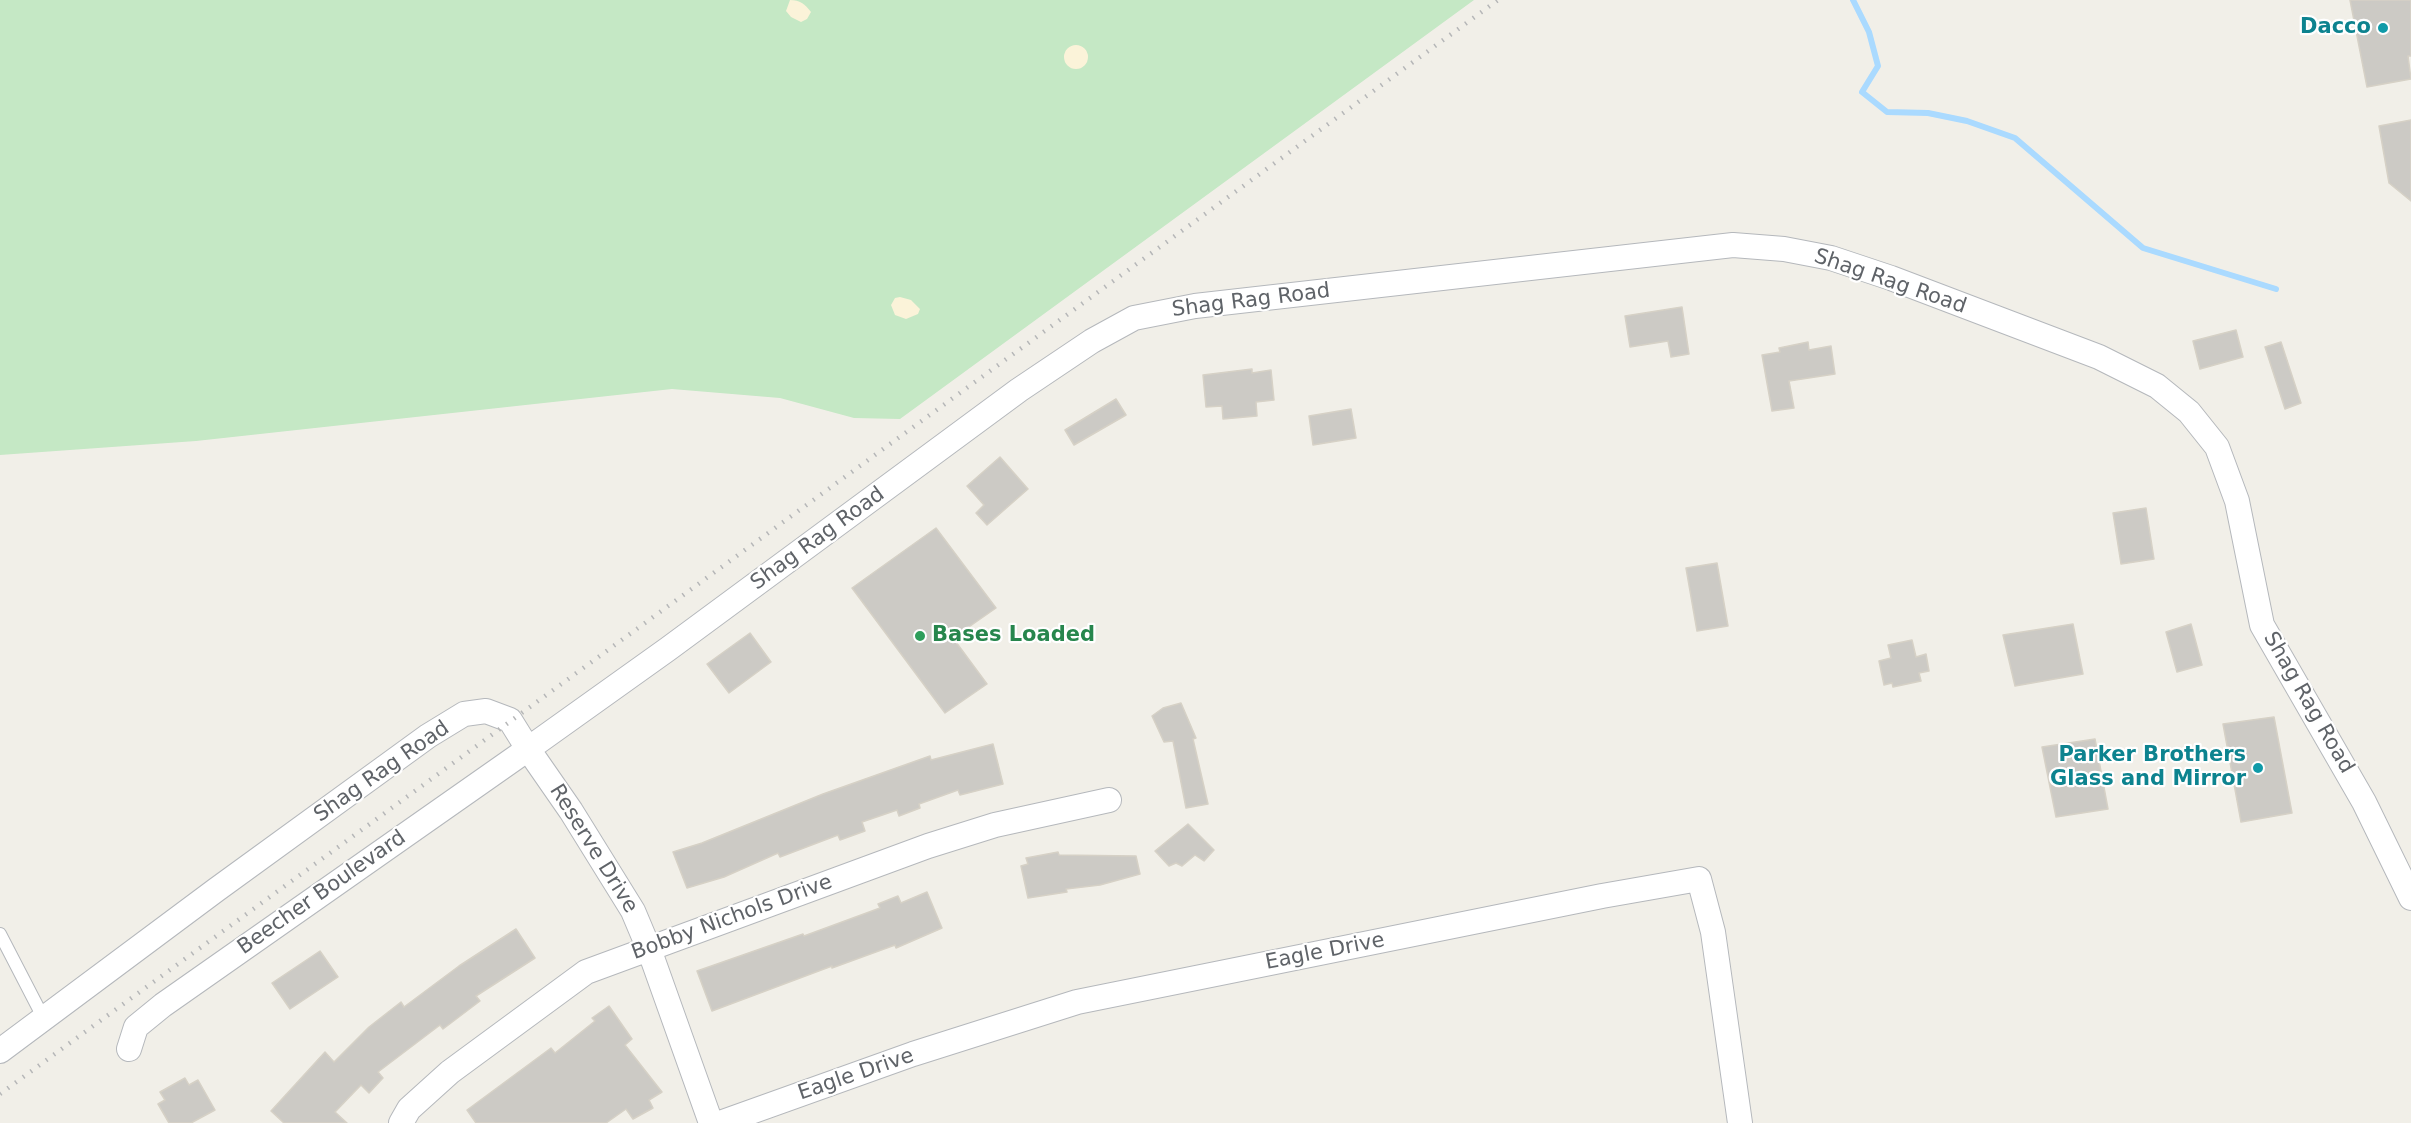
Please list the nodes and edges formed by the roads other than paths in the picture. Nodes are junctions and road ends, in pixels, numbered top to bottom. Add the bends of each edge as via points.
1 (528, 749) junction
2 (1109, 800) dead end
3 (2411, 898) edge
4 (0, 934) edge
5 (649, 949) junction
6 (44, 1019) junction
7 (129, 1049) dead end
8 (0, 1051) edge
9 (401, 1123) edge
10 (711, 1123) edge
11 (720, 1123) edge
12 (1740, 1123) edge

1 - 3 street, Shag Rag Road via 1019,390 1134,318 1195,306 1733,245 1784,249 1831,258 1891,278 2099,357 2157,386 2189,412 2217,447 2237,501 2262,625 2364,802
1 - 5 street, Reserve Drive via 633,910
1 - 6 street, Shag Rag Road via 510,720 486,711 464,714 399,757
1 - 7 street, Beecher Boulevard via 163,1005 136,1027
2 - 5 street, Bobby Nichols Drive via 995,825 928,846
4 - 6 lane
5 - 9 street, Bobby Nichols Drive via 586,972 450,1072 409,1108
5 - 10 street, Reserve Drive
6 - 8 street, Shag Rag Road
11 - 12 street, Eagle Drive via 913,1054 1077,1002 1700,879 1713,932

